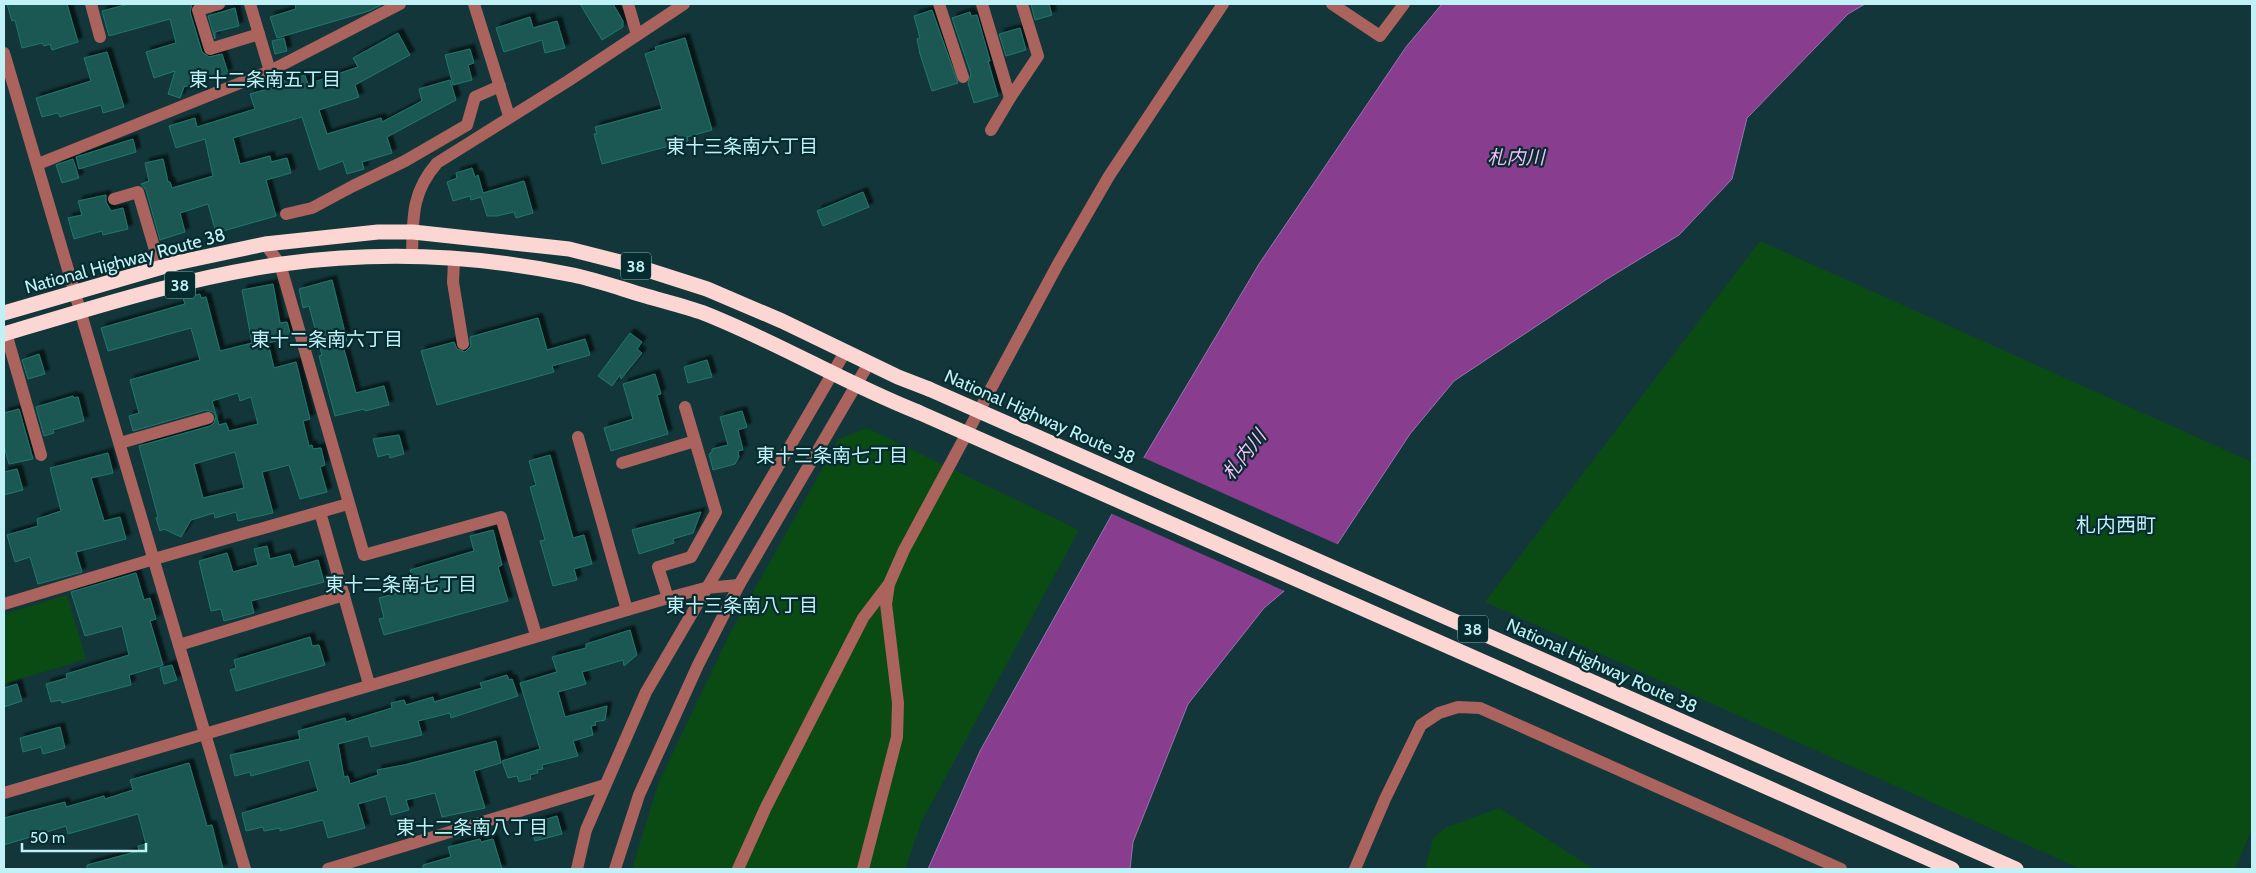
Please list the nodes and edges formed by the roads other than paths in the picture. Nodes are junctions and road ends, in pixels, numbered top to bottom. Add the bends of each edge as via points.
1 (91, 4) edge
2 (219, 4) edge
3 (250, 4) edge
4 (400, 4) edge
5 (474, 4) edge
6 (628, 4) edge
7 (684, 4) edge
8 (938, 4) edge
9 (982, 4) edge
10 (1022, 4) edge
11 (1223, 4) edge
12 (1332, 4) edge
13 (1404, 4) edge
14 (259, 34) junction
15 (637, 35) junction
16 (100, 37) dead end
17 (4, 53) edge
18 (6, 66) edge
19 (270, 71) junction
20 (963, 76) dead end
21 (500, 86) junction
22 (1010, 98) junction
23 (509, 116) junction
24 (991, 130) dead end
25 (38, 164) junction
26 (114, 198) dead end
27 (286, 214) dead end
28 (413, 232) junction
29 (265, 244) junction
30 (412, 256) junction
31 (454, 260) junction
32 (280, 264) junction
33 (160, 267) junction
34 (75, 293) junction
35 (81, 311) junction
36 (4, 313) edge
37 (5, 334) edge
38 (463, 344) dead end
39 (845, 352) junction
40 (868, 363) junction
41 (833, 372) junction
42 (856, 385) junction
43 (685, 407) dead end
44 (208, 418) dead end
45 (578, 437) dead end
46 (696, 441) junction
47 (120, 443) junction
48 (41, 456) dead end
49 (622, 463) dead end
50 (348, 504) junction
51 (320, 512) junction
52 (154, 559) junction
53 (889, 584) junction
54 (739, 585) junction
55 (705, 588) junction
56 (344, 595) junction
57 (668, 598) junction
58 (4, 604) edge
59 (627, 610) junction
60 (536, 636) junction
61 (178, 645) junction
62 (369, 684) junction
63 (204, 733) junction
64 (605, 785) junction
65 (4, 794) edge
66 (245, 869) edge
67 (328, 869) edge
68 (577, 869) edge
69 (615, 869) edge
70 (738, 869) edge
71 (863, 869) edge
72 (1355, 869) edge
73 (1841, 869) edge
74 (1952, 869) edge
75 (2016, 869) edge

1 - 16 street
2 - 14 street via 198,10 210,49
3 - 14 street
4 - 19 street
5 - 21 street
6 - 15 street
7 - 15 street
8 - 20 street
9 - 22 street
10 - 22 street via 1038,56
11 - 53 street via 1109,176 1058,264 904,550
12 - 13 street via 1380,36
14 - 19 street
15 - 23 street
17 - 18 street
18 - 25 street
19 - 25 street
21 - 23 street
21 - 27 street via 475,97 467,125 312,208
22 - 24 street
23 - 28 street via 437,163 425,177 418,191
25 - 34 street
26 - 33 street via 138,192
28 - 29 highway, National Highway Route 38 / 38 via 378,232
28 - 30 street
28 - 39 highway, National Highway Route 38 / 38 via 569,249 632,265 707,289
29 - 32 street
29 - 33 highway, National Highway Route 38 / 38
30 - 31 highway, National Highway Route 38 / 38
30 - 32 highway, National Highway Route 38 / 38 via 336,258
31 - 38 street via 453,282
31 - 41 highway, National Highway Route 38 / 38 via 498,263 573,275 626,290 700,312
32 - 35 highway, National Highway Route 38 / 38 via 182,284
32 - 50 street
33 - 34 highway, National Highway Route 38 / 38
34 - 35 street
34 - 36 highway, National Highway Route 38 / 38
35 - 37 highway, National Highway Route 38 / 38
35 - 47 street
37 - 48 street
39 - 40 highway, National Highway Route 38 / 38
39 - 41 street
40 - 42 street
40 - 75 highway, National Highway Route 38 / 38, bridge
41 - 42 highway, National Highway Route 38 / 38
41 - 55 street
42 - 54 street
42 - 74 highway, National Highway Route 38 / 38, bridge
43 - 46 street
44 - 47 street
45 - 59 street
46 - 49 street
46 - 57 street via 716,512 691,557 658,567
47 - 52 street
50 - 51 street
50 - 60 street via 364,555 501,517
51 - 52 street
51 - 56 street
52 - 58 street
52 - 61 street
53 - 70 street via 863,618 766,807
53 - 71 street via 886,604 898,704 897,737
54 - 55 street
54 - 69 street via 698,665 640,795
55 - 57 street
55 - 64 street via 646,692
56 - 61 street
56 - 62 street
57 - 59 street
59 - 60 street
60 - 62 street
61 - 63 street
62 - 63 street
63 - 65 street
63 - 66 street
64 - 67 street
64 - 68 street via 586,830
72 - 73 street via 1421,726 1439,713 1458,707 1480,708

